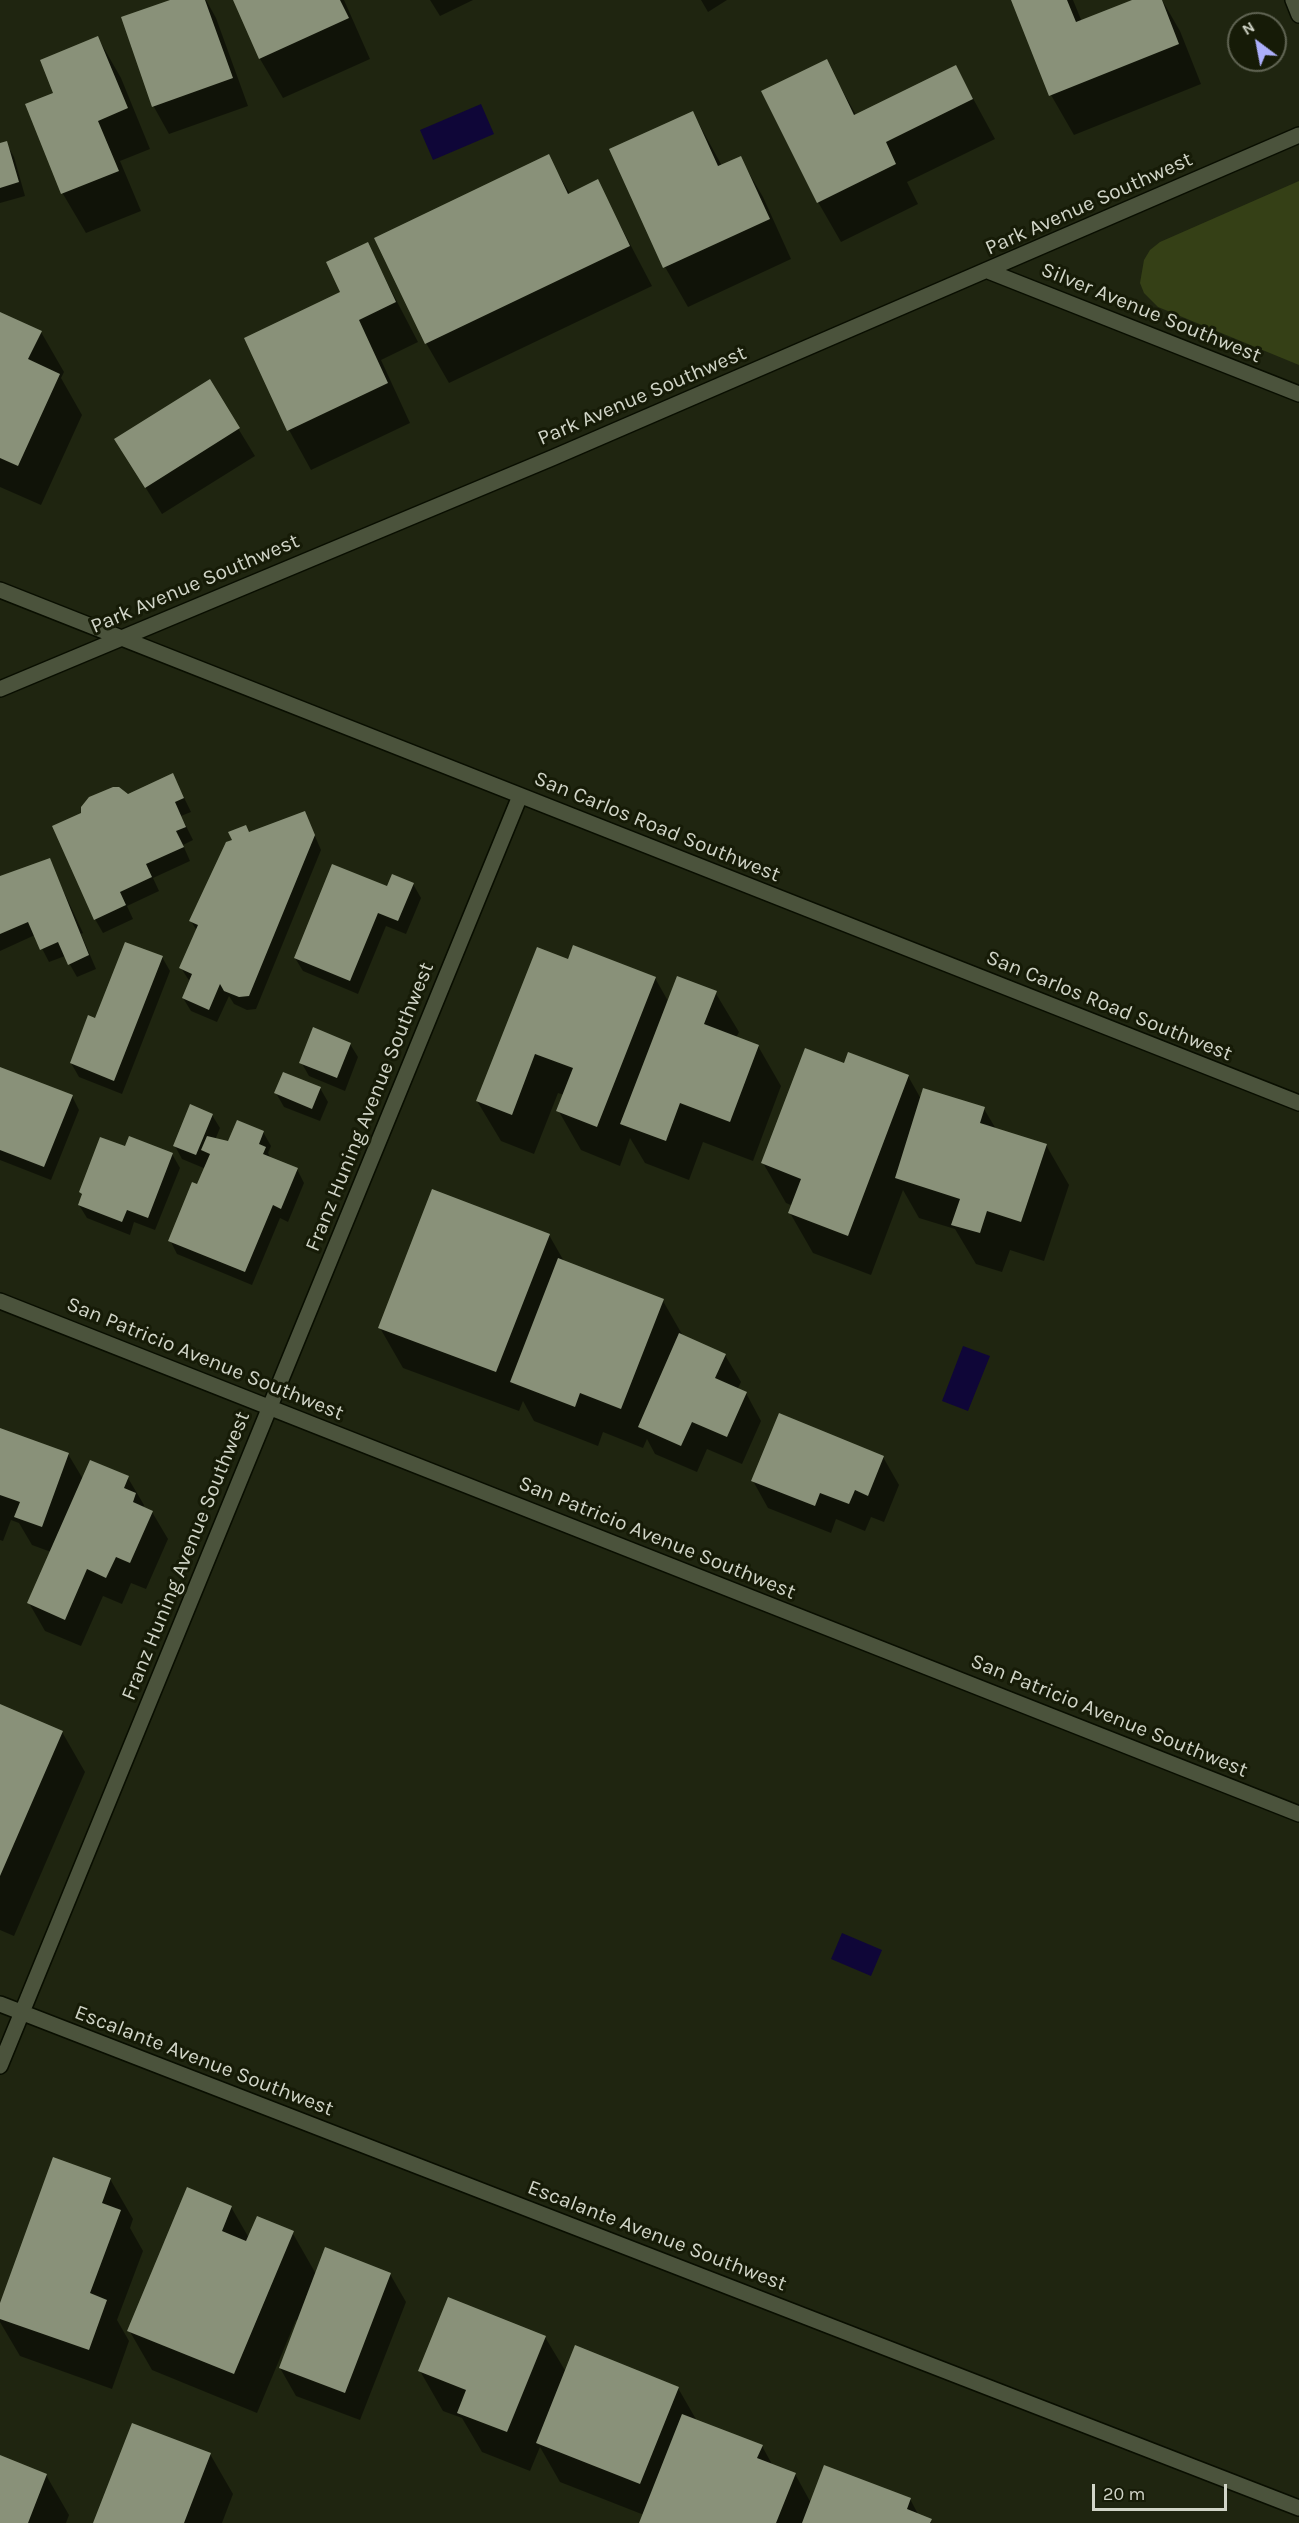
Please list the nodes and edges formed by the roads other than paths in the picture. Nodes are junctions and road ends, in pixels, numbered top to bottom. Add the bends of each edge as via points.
1 (1293, 0) edge
2 (1299, 15) edge
3 (1299, 135) edge
4 (988, 271) junction
5 (1299, 394) edge
6 (0, 590) edge
7 (121, 638) junction
8 (0, 689) edge
9 (520, 796) junction
10 (1299, 1103) edge
11 (0, 1301) edge
12 (270, 1407) junction
13 (1299, 1814) edge
14 (0, 2004) edge
15 (22, 2013) junction
16 (0, 2066) edge
17 (1299, 2508) edge

1 - 2 street
3 - 4 street, Park Avenue Southwest
4 - 5 street, Silver Avenue Southwest
4 - 7 street, Park Avenue Southwest
6 - 7 street, San Carlos Road Southwest
7 - 8 street, Park Avenue Southwest
7 - 9 street, San Carlos Road Southwest
9 - 10 street, San Carlos Road Southwest
9 - 12 street, Franz Huning Avenue Southwest
11 - 12 street, San Patricio Avenue Southwest
12 - 13 street, San Patricio Avenue Southwest
12 - 15 street, Franz Huning Avenue Southwest
14 - 15 street, Escalante Avenue Southwest
15 - 16 street, Franz Huning Avenue Southwest
15 - 17 street, Escalante Avenue Southwest

